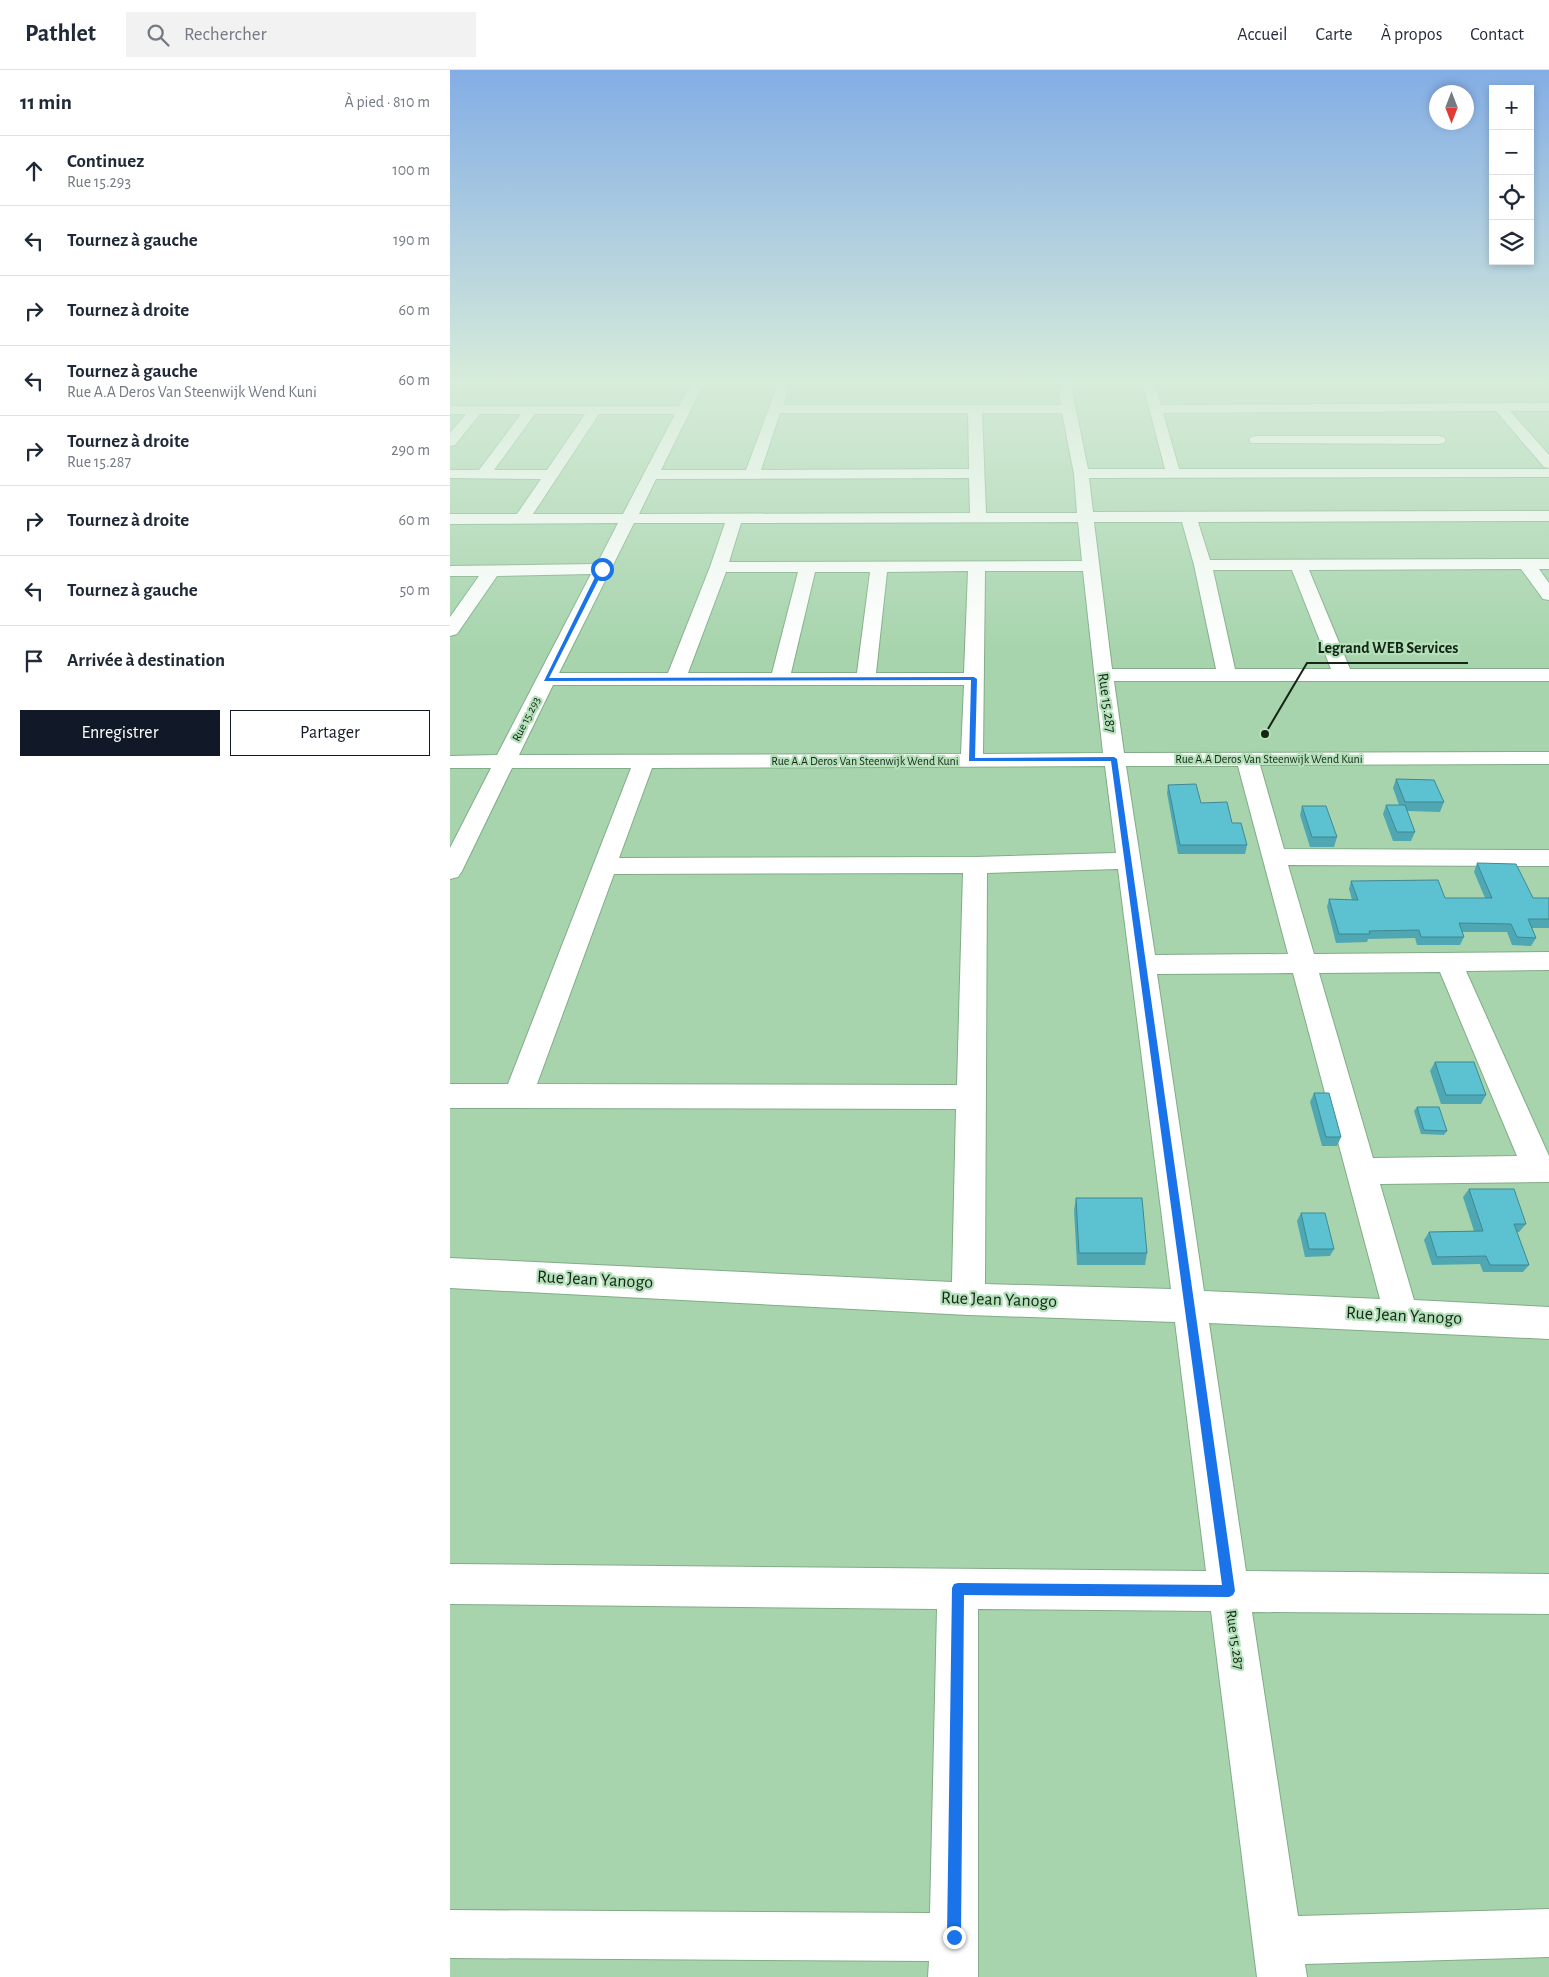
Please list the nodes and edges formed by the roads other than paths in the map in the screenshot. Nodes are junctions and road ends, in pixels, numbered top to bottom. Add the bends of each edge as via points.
1 (486, 470) edge
2 (555, 470) edge
3 (653, 470) edge
4 (753, 470) edge
5 (976, 470) edge
6 (1080, 470) edge
7 (1172, 470) edge
8 (1271, 470) edge
9 (1462, 470) edge
10 (976, 473) junction
11 (1173, 473) junction
12 (1273, 473) junction
13 (1464, 473) junction
14 (1549, 473) edge
15 (450, 474) edge
16 (483, 474) junction
17 (752, 474) junction
18 (1081, 474) junction
19 (552, 475) junction
20 (650, 475) junction
21 (1549, 516) edge
22 (450, 518) edge
23 (978, 518) junction
24 (1086, 518) junction
25 (1188, 518) junction
26 (522, 519) junction
27 (629, 519) junction
28 (734, 519) junction
29 (1526, 564) junction
30 (1549, 564) edge
31 (1203, 565) junction
32 (1299, 565) junction
33 (977, 566) junction
34 (1090, 566) junction
35 (719, 567) junction
36 (808, 567) junction
37 (879, 567) junction
38 (602, 569) junction
39 (492, 570) junction
40 (450, 571) edge
41 (1549, 596) edge
42 (450, 630) edge
43 (1228, 675) junction
44 (1343, 675) junction
45 (1549, 675) edge
46 (1103, 676) junction
47 (676, 678) junction
48 (780, 679) junction
49 (866, 679) junction
50 (974, 679) junction
51 (546, 680) junction
52 (1549, 758) edge
53 (1114, 759) junction
54 (1247, 759) junction
55 (972, 760) junction
56 (644, 761) junction
57 (450, 762) edge
58 (504, 762) junction
59 (1274, 857) junction
60 (1549, 858) edge
61 (1128, 861) junction
62 (975, 865) junction
63 (605, 866) junction
64 (450, 870) edge
65 (1549, 961) edge
66 (1449, 962) junction
67 (1304, 963) junction
68 (1142, 965) junction
69 (450, 1096) edge
70 (518, 1096) junction
71 (971, 1097) junction
72 (1543, 1169) edge
73 (1361, 1171) junction
74 (450, 1273) edge
75 (968, 1299) junction
76 (1190, 1306) junction
77 (1401, 1315) junction
78 (1549, 1323) edge
79 (450, 1584) edge
80 (958, 1588) junction
81 (1229, 1591) junction
82 (1549, 1594) edge
83 (1549, 1933) edge
84 (450, 1934) edge
85 (954, 1957) edge
86 (1279, 1959) edge

1 - 16 street
2 - 19 street
3 - 20 street, Rue 15.293
4 - 17 street
5 - 10 street
6 - 18 street, Rue 15.287
7 - 11 street
8 - 12 street
9 - 13 street
10 - 17 street
10 - 23 street
11 - 12 street
11 - 18 street
12 - 13 street
13 - 14 street
15 - 16 street
16 - 19 street
17 - 20 street
18 - 24 street, Rue 15.287
19 - 26 street
20 - 27 street, Rue 15.293
21 - 25 street
22 - 26 street
23 - 24 street
23 - 28 street
24 - 25 street
24 - 34 street, Rue 15.287
25 - 31 street
26 - 27 street
27 - 28 street
27 - 38 street, Rue 15.293
28 - 35 street
29 - 30 street
29 - 32 street
29 - 41 street
31 - 32 street
31 - 43 street
32 - 44 street
33 - 34 street
33 - 37 street
33 - 50 street
34 - 46 street, Rue 15.287
35 - 36 street
35 - 47 street
36 - 37 street
36 - 48 street
37 - 49 street
38 - 39 street
38 - 51 street, Rue 15.293
39 - 40 street
39 - 42 street
43 - 44 street
43 - 46 street
44 - 45 street
46 - 53 street, Rue 15.287
47 - 48 street
47 - 51 street
48 - 49 street
49 - 50 street
50 - 55 street
51 - 58 street, Rue 15.293
52 - 54 street, Rue A.A Deros Van Steenwijk Wend Kuni
53 - 54 street, Rue A.A Deros Van Steenwijk Wend Kuni
53 - 55 street, Rue A.A Deros Van Steenwijk Wend Kuni
53 - 61 street, Rue 15.287
54 - 59 street
55 - 56 street, Rue A.A Deros Van Steenwijk Wend Kuni
56 - 58 street, Rue A.A Deros Van Steenwijk Wend Kuni
56 - 63 street
57 - 58 street, Rue A.A Deros Van Steenwijk Wend Kuni
58 - 64 street, Rue 15.293
59 - 60 street
59 - 67 street
61 - 62 street
61 - 68 street, Rue 15.287
62 - 63 street
62 - 71 street
63 - 70 street
65 - 66 street
66 - 67 street
66 - 72 street
67 - 68 street
67 - 73 street
68 - 76 street, Rue 15.287
69 - 70 street
70 - 71 street
71 - 75 street
72 - 73 street
73 - 77 street
74 - 75 street, Rue Jean Yanogo
75 - 76 street, Rue Jean Yanogo
76 - 77 street, Rue Jean Yanogo
76 - 81 street, Rue 15.287
77 - 78 street, Rue Jean Yanogo
79 - 80 street
80 - 81 street
80 - 85 street
81 - 82 street
81 - 86 street, Rue 15.287
83 - 86 street
84 - 85 street

